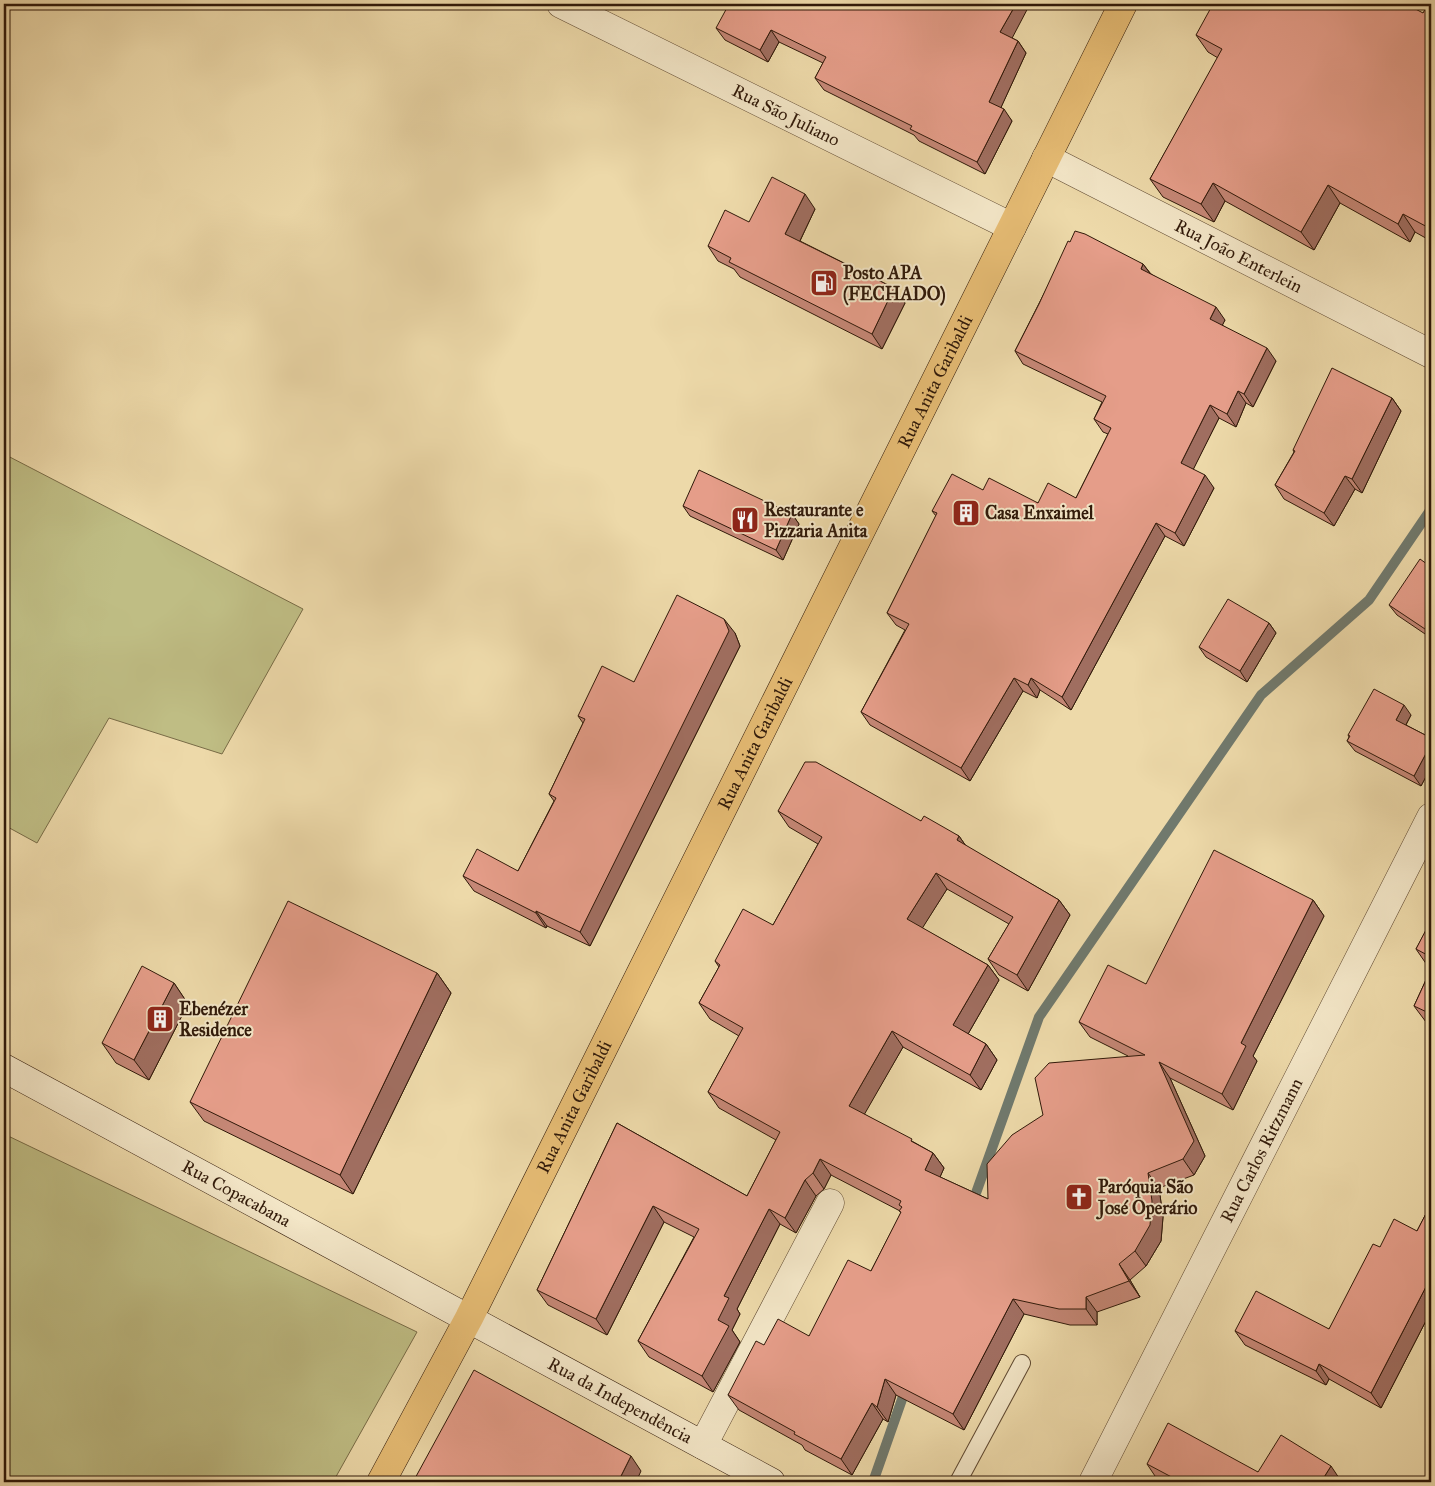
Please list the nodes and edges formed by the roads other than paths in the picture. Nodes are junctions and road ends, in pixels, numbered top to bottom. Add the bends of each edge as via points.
1 (561, 4) edge
2 (1123, 4) edge
3 (1046, 158) junction
4 (1012, 227) junction
5 (1431, 354) edge
6 (1431, 817) edge
7 (4, 1068) edge
8 (830, 1203) dead end
9 (469, 1318) junction
10 (1022, 1363) dead end
11 (703, 1445) junction
12 (381, 1482) edge
13 (771, 1482) edge
14 (958, 1482) edge
15 (1093, 1482) edge

1 - 4 street, Rua São Juliano
2 - 3 main road, Rua Anita Garibaldi
3 - 4 main road, Rua Anita Garibaldi
3 - 5 street, Rua João Enterlein
4 - 9 main road, Rua Anita Garibaldi
6 - 15 street, Rua Carlos Ritzmann
7 - 9 street, Rua Copacabana
8 - 11 street
9 - 11 street, Rua da Independência
9 - 12 main road, Rua Anita Garibaldi
10 - 14 lane
11 - 13 street, Rua da Independência

